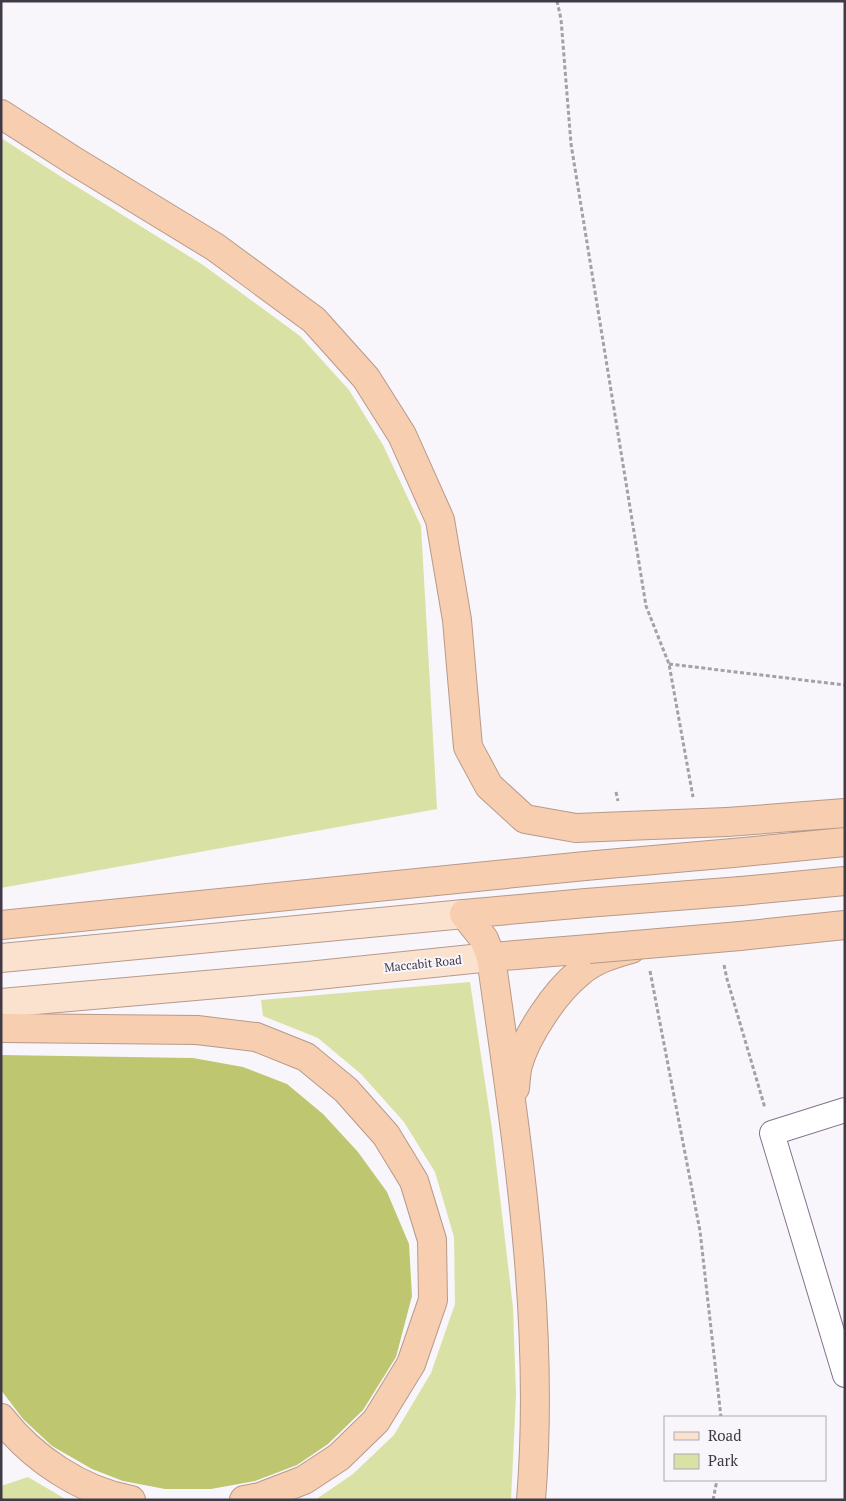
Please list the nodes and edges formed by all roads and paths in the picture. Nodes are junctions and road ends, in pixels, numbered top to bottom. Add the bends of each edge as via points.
1 (557, 1) edge
2 (1, 114) edge
3 (845, 685) edge
4 (616, 792) dead end
5 (618, 801) dead end
6 (845, 813) edge
7 (845, 842) edge
8 (845, 881) edge
9 (464, 914) junction
10 (1, 925) edge
11 (845, 925) edge
12 (646, 956) junction
13 (491, 957) junction
14 (1, 958) edge
15 (1, 1003) edge
16 (1, 1028) edge
17 (512, 1106) junction
18 (845, 1110) edge
19 (845, 1375) edge
20 (721, 1416) edge
21 (1, 1418) edge
22 (717, 1481) edge
23 (131, 1500) edge
24 (244, 1500) edge
25 (532, 1500) edge
26 (713, 1500) edge

1 - 3 path via 571,144 646,606 669,664
2 - 6 highway, bridge via 215,247 314,320 366,378 402,435 440,520 457,620 468,747 489,786 525,819 576,828
4 - 5 path
7 - 10 highway, bridge
8 - 9 highway, bridge
9 - 13 highway via 484,938
9 - 14 main road
11 - 12 highway, Maccabit Road, bridge via 740,936
12 - 13 highway, Maccabit Road, bridge via 589,949
12 - 17 highway, bridge via 604,957 579,972 532,1032 518,1065
12 - 20 path via 700,1231
13 - 15 main road, Maccabit Road
13 - 17 highway
16 - 24 highway via 197,1030 256,1038 306,1058 346,1090 386,1135 414,1181 432,1240 433,1300 411,1364 376,1421 339,1457 304,1480
17 - 25 highway via 534,1307 536,1395
18 - 19 street via 772,1133
21 - 23 highway via 42,1460 84,1484
22 - 26 path

